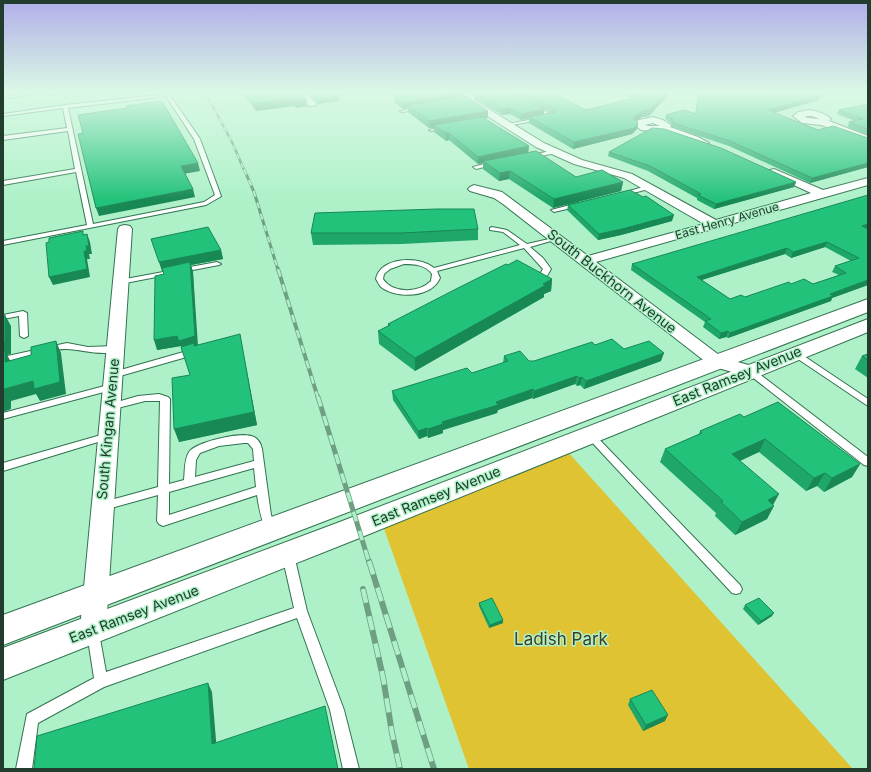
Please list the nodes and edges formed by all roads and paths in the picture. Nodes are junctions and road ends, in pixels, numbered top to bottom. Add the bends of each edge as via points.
1 (70, 128) joint
2 (189, 128) edge
3 (442, 128) edge
4 (513, 128) edge
5 (664, 128) edge
6 (838, 128) edge
7 (431, 130) edge
8 (3, 138) edge
9 (868, 139) edge
10 (716, 147) edge
11 (553, 152) junction
12 (521, 158) edge
13 (498, 163) edge
14 (476, 167) edge
15 (766, 168) edge
16 (79, 170) junction
17 (868, 182) edge
18 (3, 183) edge
19 (650, 187) junction
20 (474, 189) dead end
21 (822, 194) junction
22 (612, 196) edge
23 (583, 203) edge
24 (554, 210) edge
25 (125, 224) junction
26 (714, 224) junction
27 (90, 226) junction
28 (492, 229) dead end
29 (556, 238) junction
30 (3, 243) edge
31 (524, 246) junction
32 (586, 261) junction
33 (217, 264) dead end
34 (434, 270) junction
35 (544, 274) edge
36 (120, 282) junction
37 (868, 305) edge
38 (3, 317) edge
39 (868, 325) edge
40 (24, 336) dead end
41 (115, 349) junction
42 (201, 350) edge
43 (795, 353) junction
44 (3, 360) edge
45 (717, 362) junction
46 (750, 371) junction
47 (112, 381) junction
48 (868, 402) edge
49 (110, 407) junction
50 (3, 416) edge
51 (590, 435) junction
52 (108, 436) junction
53 (868, 462) edge
54 (259, 463) junction
55 (3, 467) edge
56 (189, 482) junction
57 (262, 489) junction
58 (165, 490) junction
59 (102, 507) junction
60 (271, 529) junction
61 (288, 554) junction
62 (736, 589) dead end
63 (95, 596) junction
64 (301, 611) junction
65 (93, 629) junction
66 (3, 630) edge
67 (3, 664) edge
68 (102, 681) junction
69 (24, 769) edge
70 (351, 769) edge

1 - 8 lane
1 - 16 lane
2 - 25 lane via 197,139 218,196 206,202
3 - 7 lane
4 - 11 street
5 - 10 street
6 - 9 street
11 - 12 lane
11 - 19 street via 628,176
13 - 14 lane
15 - 21 street
16 - 18 lane
16 - 27 lane
17 - 21 street, East Henry Avenue
19 - 22 lane
19 - 26 street
20 - 29 street, South Buckhorn Avenue via 507,200
21 - 26 street, East Henry Avenue
23 - 24 lane
25 - 27 lane
25 - 36 street, South Kingan Avenue
26 - 32 street, East Henry Avenue
27 - 30 lane
28 - 31 lane via 508,233
29 - 31 lane
29 - 32 street, South Buckhorn Avenue
31 - 34 lane
31 - 35 lane via 543,262 547,269
32 - 45 street, South Buckhorn Avenue
33 - 36 lane
34 - 34 lane via 420,263 402,262 385,268 378,277 385,287 410,292 433,284 436,279
36 - 41 street, South Kingan Avenue
37 - 45 street, East Ramsey Avenue
38 - 40 lane via 22,313
39 - 43 street, East Ramsey Avenue
41 - 44 lane via 88,350 67,346
41 - 47 street, South Kingan Avenue
42 - 47 lane
43 - 46 street, East Ramsey Avenue
43 - 48 lane
45 - 46 street, South Buckhorn Avenue
45 - 60 street, East Ramsey Avenue
46 - 51 street, East Ramsey Avenue
46 - 53 lane
47 - 49 street, South Kingan Avenue
47 - 50 lane
49 - 52 street, South Kingan Avenue
49 - 58 lane via 151,398 165,399
51 - 61 street, East Ramsey Avenue
51 - 62 lane
52 - 55 lane
52 - 59 street, South Kingan Avenue
54 - 56 lane
54 - 56 lane via 258,447 250,439 199,448 191,456
54 - 57 lane
56 - 58 lane
57 - 58 lane via 163,521
57 - 60 lane via 265,514
58 - 59 lane
59 - 63 street, South Kingan Avenue
60 - 63 street, East Ramsey Avenue
61 - 64 lane
61 - 65 street, East Ramsey Avenue
63 - 65 street, South Kingan Avenue
63 - 66 street, East Ramsey Avenue
64 - 68 lane
64 - 70 lane via 337,710
65 - 67 street, East Ramsey Avenue
65 - 68 lane
68 - 69 lane via 32,720

